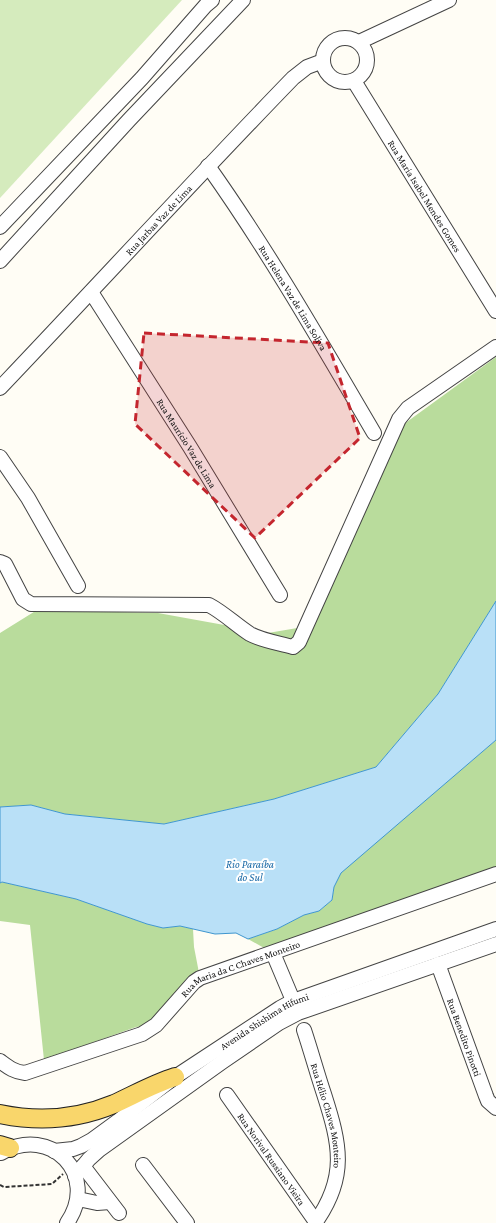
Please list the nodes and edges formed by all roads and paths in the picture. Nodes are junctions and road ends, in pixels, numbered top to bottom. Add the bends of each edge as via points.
1 (212, 0) edge
2 (243, 0) edge
3 (449, 0) edge
4 (359, 42) junction
5 (322, 61) junction
6 (354, 81) junction
7 (208, 166) junction
8 (0, 227) edge
9 (0, 261) edge
10 (91, 292) junction
11 (496, 311) edge
12 (496, 347) edge
13 (0, 388) edge
14 (374, 433) dead end
15 (0, 457) edge
16 (0, 562) edge
17 (78, 586) dead end
18 (280, 595) dead end
19 (496, 874) edge
20 (496, 929) edge
21 (496, 944) edge
22 (273, 953) junction
23 (438, 964) junction
24 (296, 1007) junction
25 (304, 1030) dead end
26 (0, 1061) edge
27 (175, 1077) junction
28 (227, 1095) dead end
29 (496, 1108) edge
30 (0, 1114) edge
31 (3, 1149) edge
32 (54, 1151) junction
33 (144, 1165) dead end
34 (79, 1171) junction
35 (78, 1199) junction
36 (110, 1202) junction
37 (119, 1213) dead end
38 (67, 1223) edge
39 (187, 1223) edge
40 (316, 1223) edge

1 - 8 street via 142,78
2 - 9 street
3 - 4 street
4 - 5 street via 345,38 332,42 326,47
4 - 6 street via 367,55 367,63 361,76
5 - 6 street via 333,79 340,82
5 - 7 street, Rua Jarbas Vaz de Lima via 307,67 293,78
6 - 11 street, Rua Maria Isabel Mendes Gomes
7 - 10 street, Rua Jarbas Vaz de Lima
7 - 14 street, Rua Helena Vaz de Lima Soliva via 285,282
10 - 13 street, Rua Jarbas Vaz de Lima
10 - 18 street, Rua Maurício Vaz de Lima
12 - 16 street via 408,408 398,419 299,642 293,647 250,634 209,605 31,604 23,599 5,564
15 - 17 street via 28,498
19 - 22 street, Rua Maria da C Chaves Monteiro
20 - 24 street, Avenida Shishima Hifumi
21 - 23 street, Avenida Shishima Hifumi
22 - 24 street
22 - 26 street, Rua Maria da C Chaves Monteiro via 200,978 156,1025 142,1034 25,1073 11,1069
23 - 24 street, Avenida Shishima Hifumi
23 - 29 street, Rua Benedito Pinotti via 488,1101
24 - 27 street, Avenida Shishima Hifumi via 280,1008
24 - 34 street, Avenida Shishima Hifumi via 279,1023 99,1150
25 - 40 street, Rua Hélio Chaves Monteiro via 334,1126 338,1153 333,1192
27 - 30 main road via 156,1083 112,1105 78,1115 34,1119
27 - 32 street, Avenida Shishima Hifumi via 92,1140 73,1149
28 - 40 street, Rua Norival Russiano Vieira
31 - 32 street via 32,1144
32 - 34 street
33 - 39 street
34 - 35 street
34 - 36 street
35 - 36 street via 97,1203
35 - 38 street
36 - 37 street

